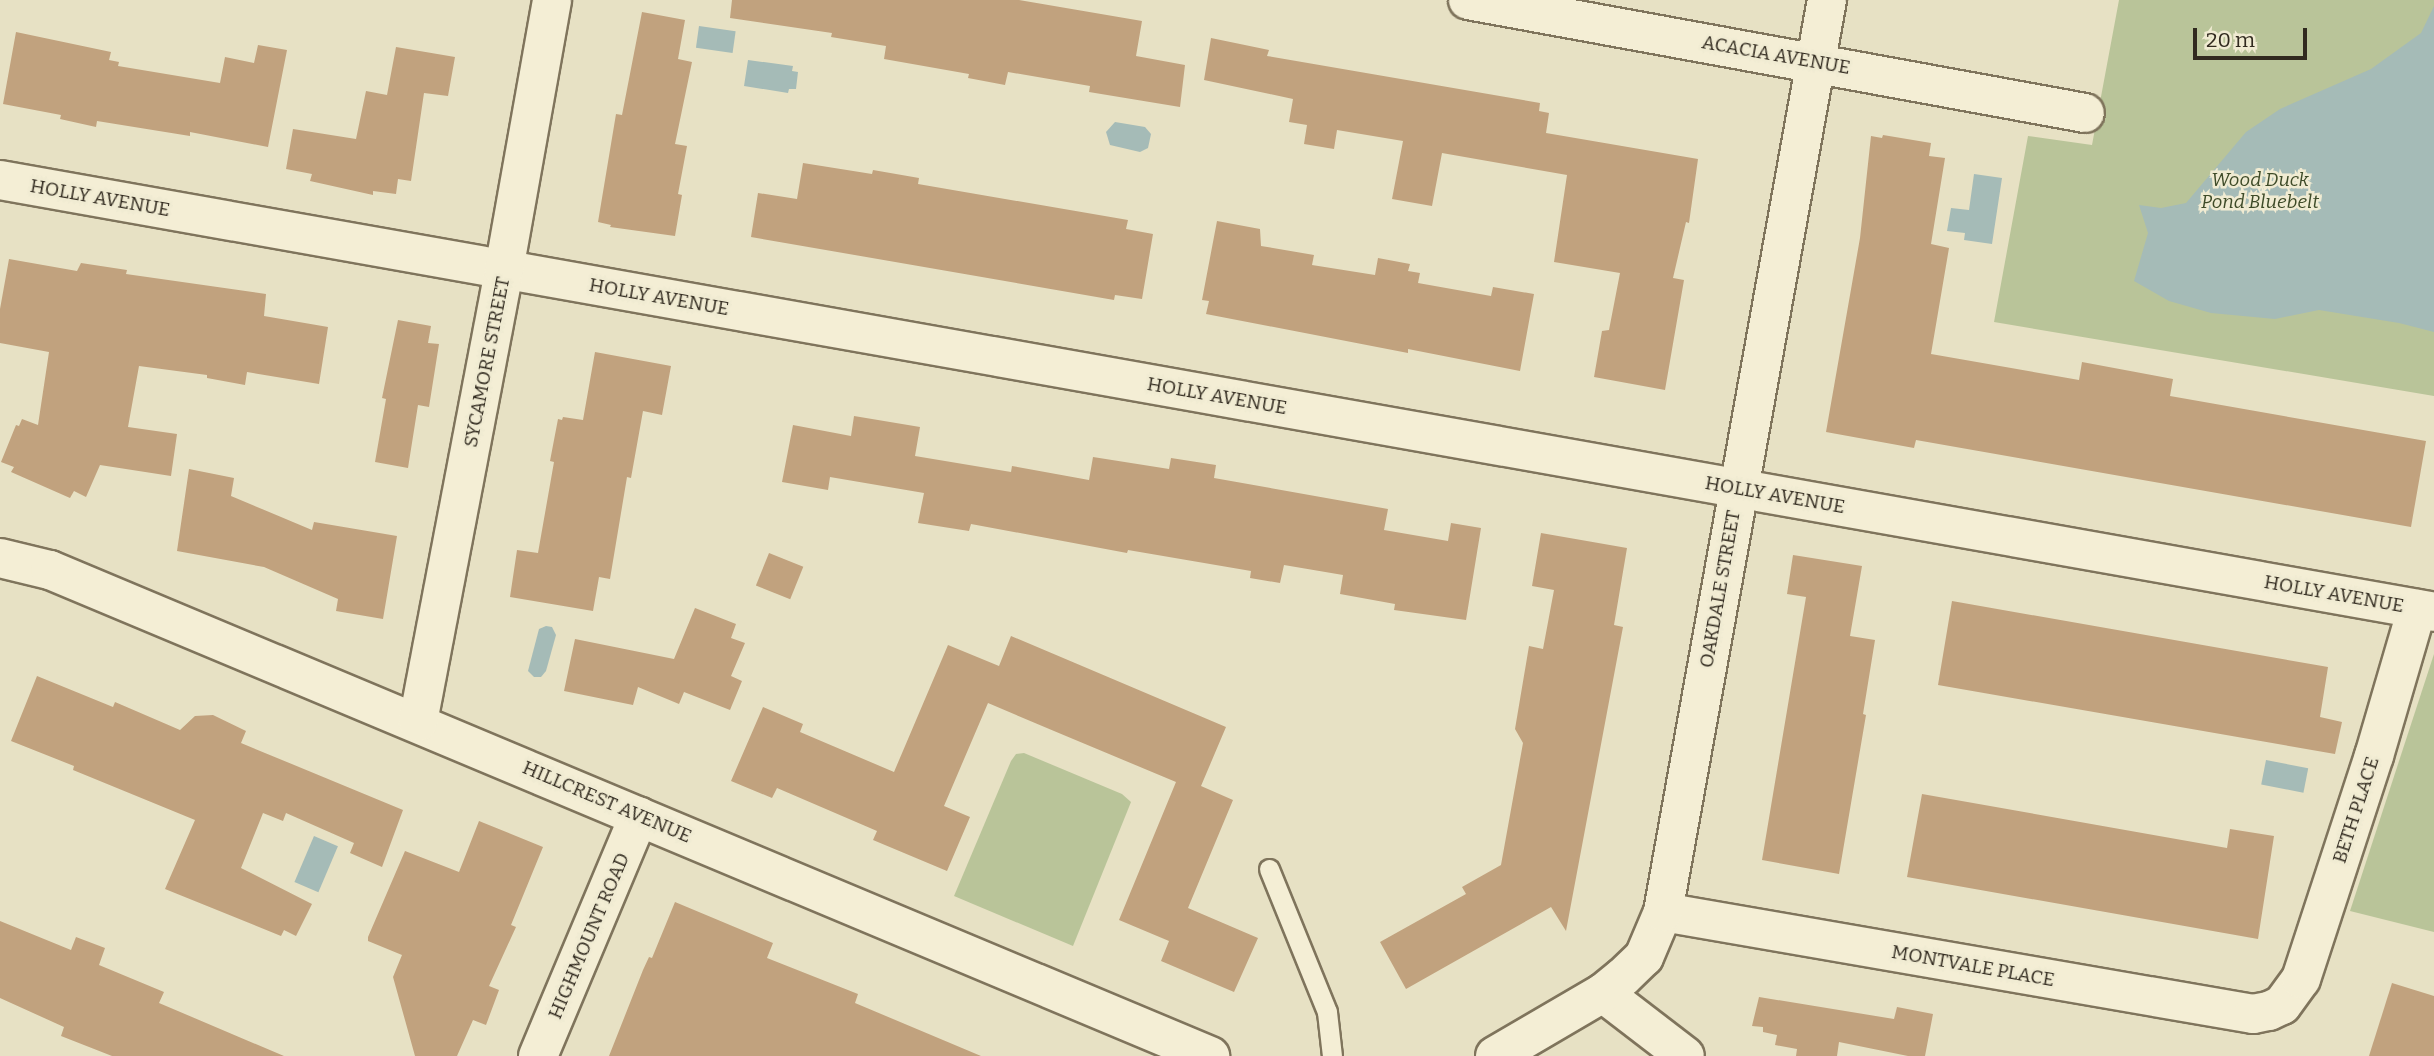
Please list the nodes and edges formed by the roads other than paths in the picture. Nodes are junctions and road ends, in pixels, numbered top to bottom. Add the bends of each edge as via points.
1 (552, 0) edge
2 (1468, 0) edge
3 (1827, 0) edge
4 (1816, 62) junction
5 (2085, 113) dead end
6 (0, 180) edge
7 (504, 270) junction
8 (1738, 489) junction
9 (0, 558) edge
10 (2426, 610) edge
11 (418, 722) junction
12 (639, 816) junction
13 (1269, 869) dead end
14 (1663, 912) junction
15 (1603, 993) junction
16 (2282, 1005) joint
17 (538, 1056) edge
18 (1210, 1056) edge
19 (1332, 1056) edge
20 (1494, 1056) edge
21 (1685, 1056) edge

1 - 7 street, SYCAMORE STREET
2 - 4 street, ACACIA AVENUE
3 - 4 street, OAKDALE STREET
4 - 5 street, ACACIA AVENUE
4 - 8 street, OAKDALE STREET
6 - 7 street, HOLLY AVENUE
7 - 8 street, HOLLY AVENUE
7 - 11 street, SYCAMORE STREET
8 - 10 street, HOLLY AVENUE
8 - 14 street, OAKDALE STREET
9 - 11 street, HILLCREST AVENUE via 50,570
10 - 16 street, BETH PLACE via 2301,979
11 - 12 street, HILLCREST AVENUE
12 - 17 street, HIGHMOUNT ROAD
12 - 18 street, HILLCREST AVENUE
13 - 19 lane via 1327,1012
14 - 15 street, OAKDALE STREET via 1644,957
14 - 16 street, MONTVALE PLACE via 2253,1014
15 - 20 street, OAKDALE STREET
15 - 21 street

